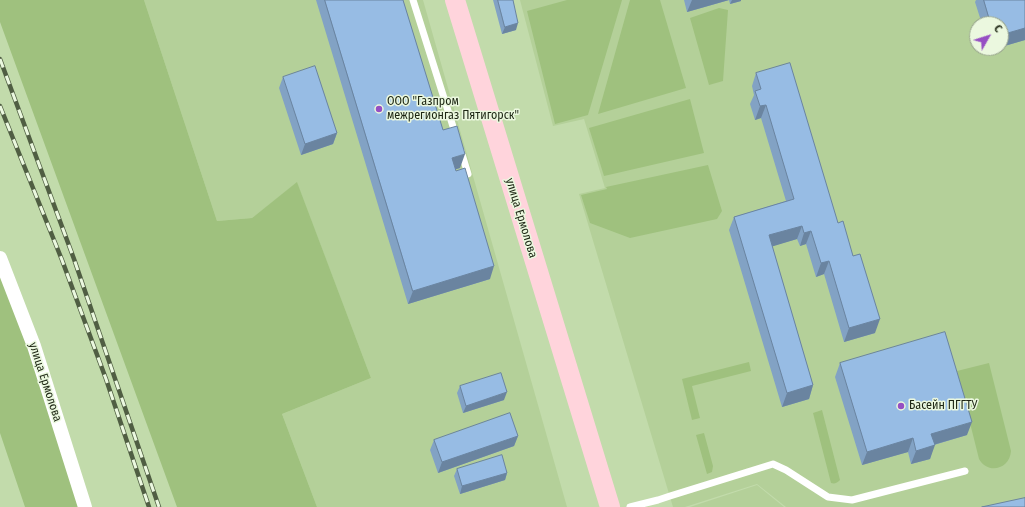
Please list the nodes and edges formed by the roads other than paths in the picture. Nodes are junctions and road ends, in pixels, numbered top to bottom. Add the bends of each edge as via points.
1 (413, 0) edge
2 (455, 0) edge
3 (468, 174) edge
4 (0, 258) edge
5 (587, 436) junction
6 (965, 471) dead end
7 (660, 504) edge
8 (86, 507) edge
9 (604, 507) edge
10 (610, 507) edge
11 (630, 507) edge

1 - 3 lane
2 - 5 main road, улица Ермолова
4 - 8 street, улица Ермолова via 34,346
5 - 9 main road, улица Ермолова
5 - 10 main road, улица Ермолова
6 - 7 lane via 852,500 828,497 773,464 670,496
7 - 11 lane

